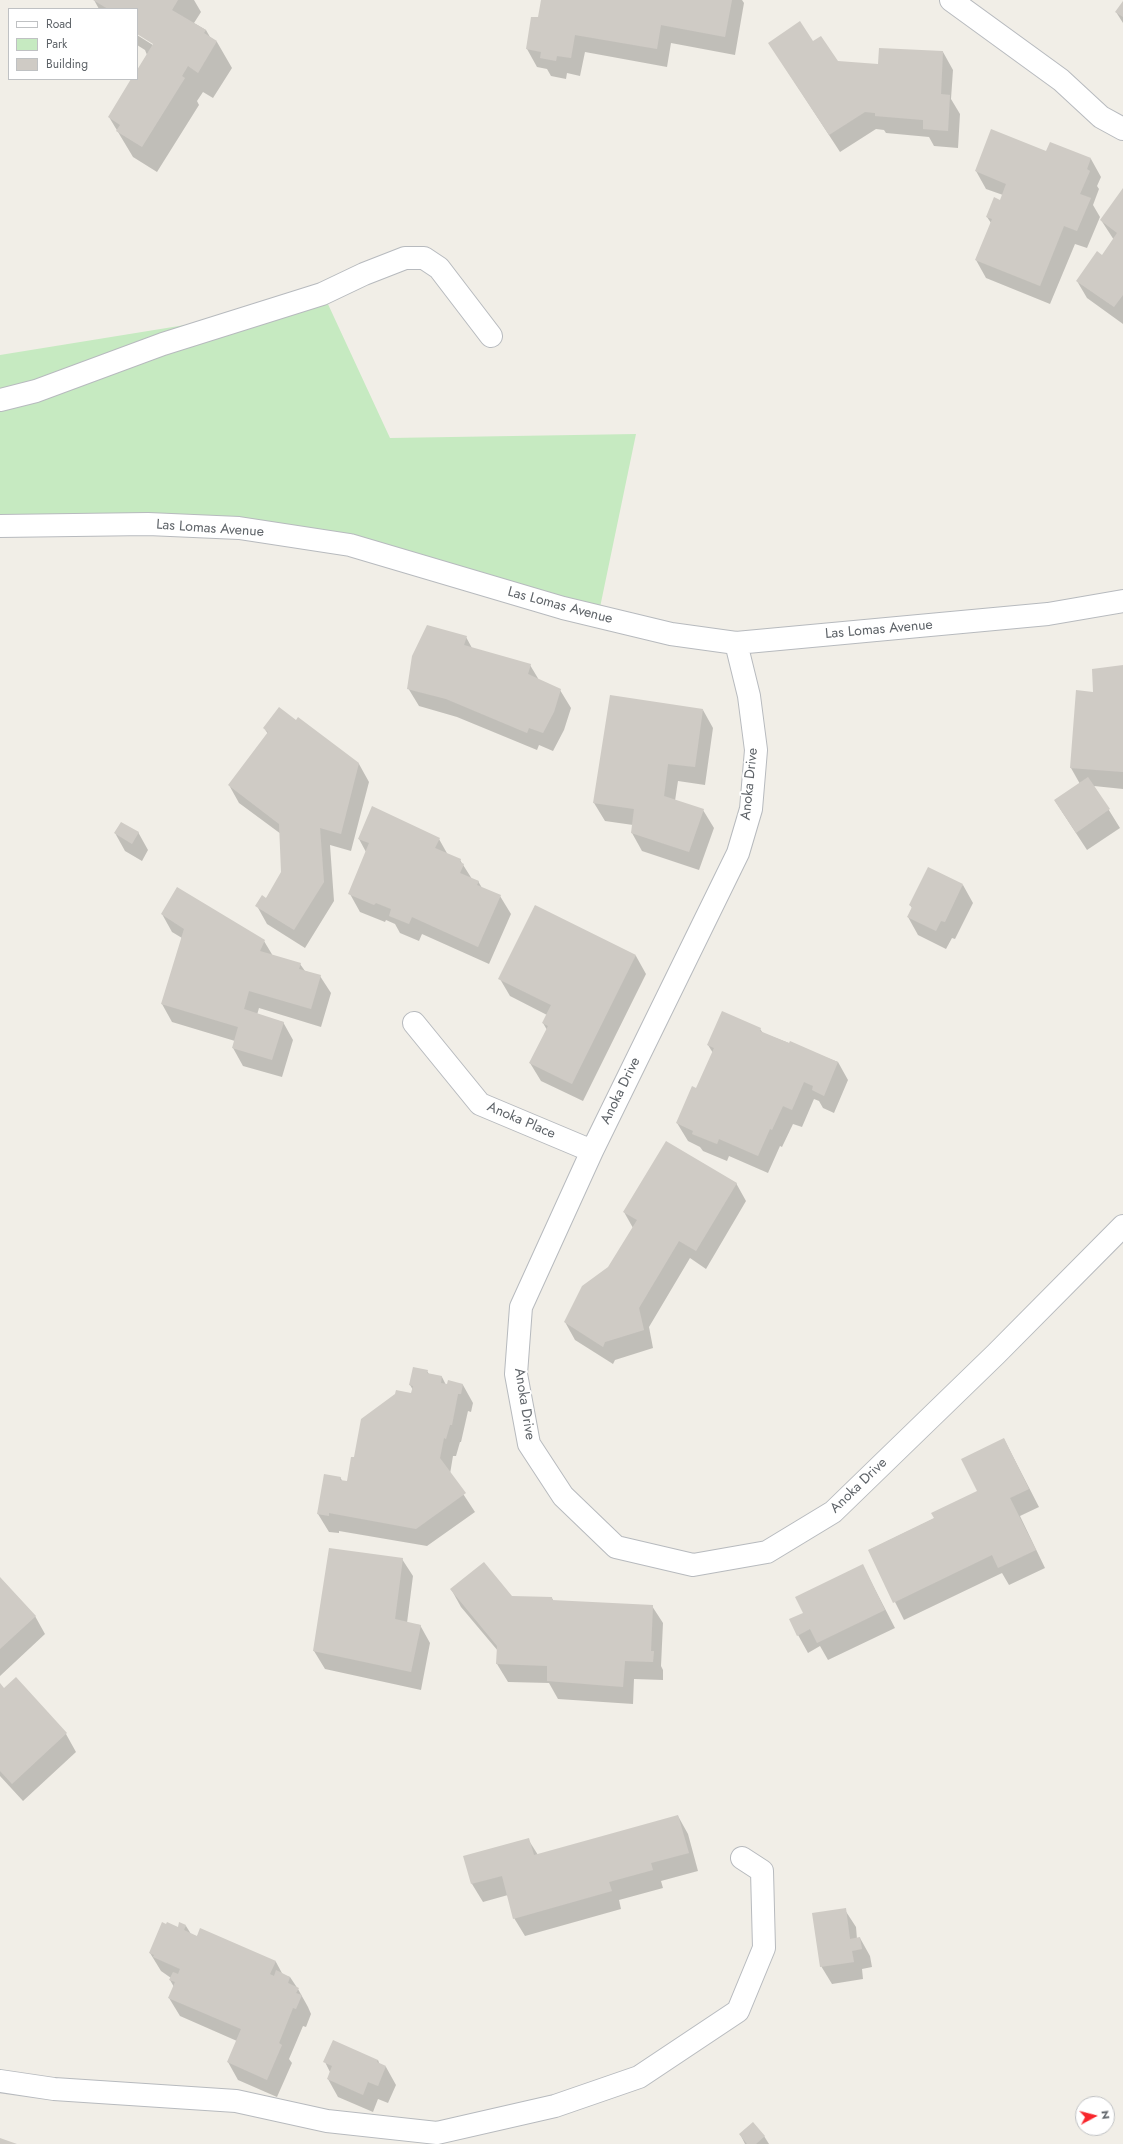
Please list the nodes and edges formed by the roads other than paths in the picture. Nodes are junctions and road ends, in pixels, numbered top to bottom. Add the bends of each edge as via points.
1 (951, 0) edge
2 (1123, 129) edge
3 (491, 336) dead end
4 (0, 400) edge
5 (0, 526) edge
6 (1123, 601) edge
7 (736, 643) junction
8 (414, 1023) dead end
9 (592, 1151) junction
10 (1123, 1226) edge
11 (742, 1858) dead end
12 (0, 2081) edge

1 - 2 street via 1061,80 1101,117
3 - 4 street via 439,268 424,258 405,258 322,294 163,344 36,391
5 - 7 street, Las Lomas Avenue via 148,524 239,528 343,544 563,608 672,634
6 - 7 street, Las Lomas Avenue via 1048,614
7 - 9 street, Anoka Drive via 749,696 756,750 751,809 738,853
8 - 9 street, Anoka Place via 480,1104
9 - 10 street, Anoka Drive via 521,1307 516,1374 529,1444 563,1496 616,1547 692,1565 768,1552 833,1512
11 - 12 street via 762,1871 764,1948 738,2011 639,2077 554,2106 437,2133 328,2122 236,2101 54,2089

